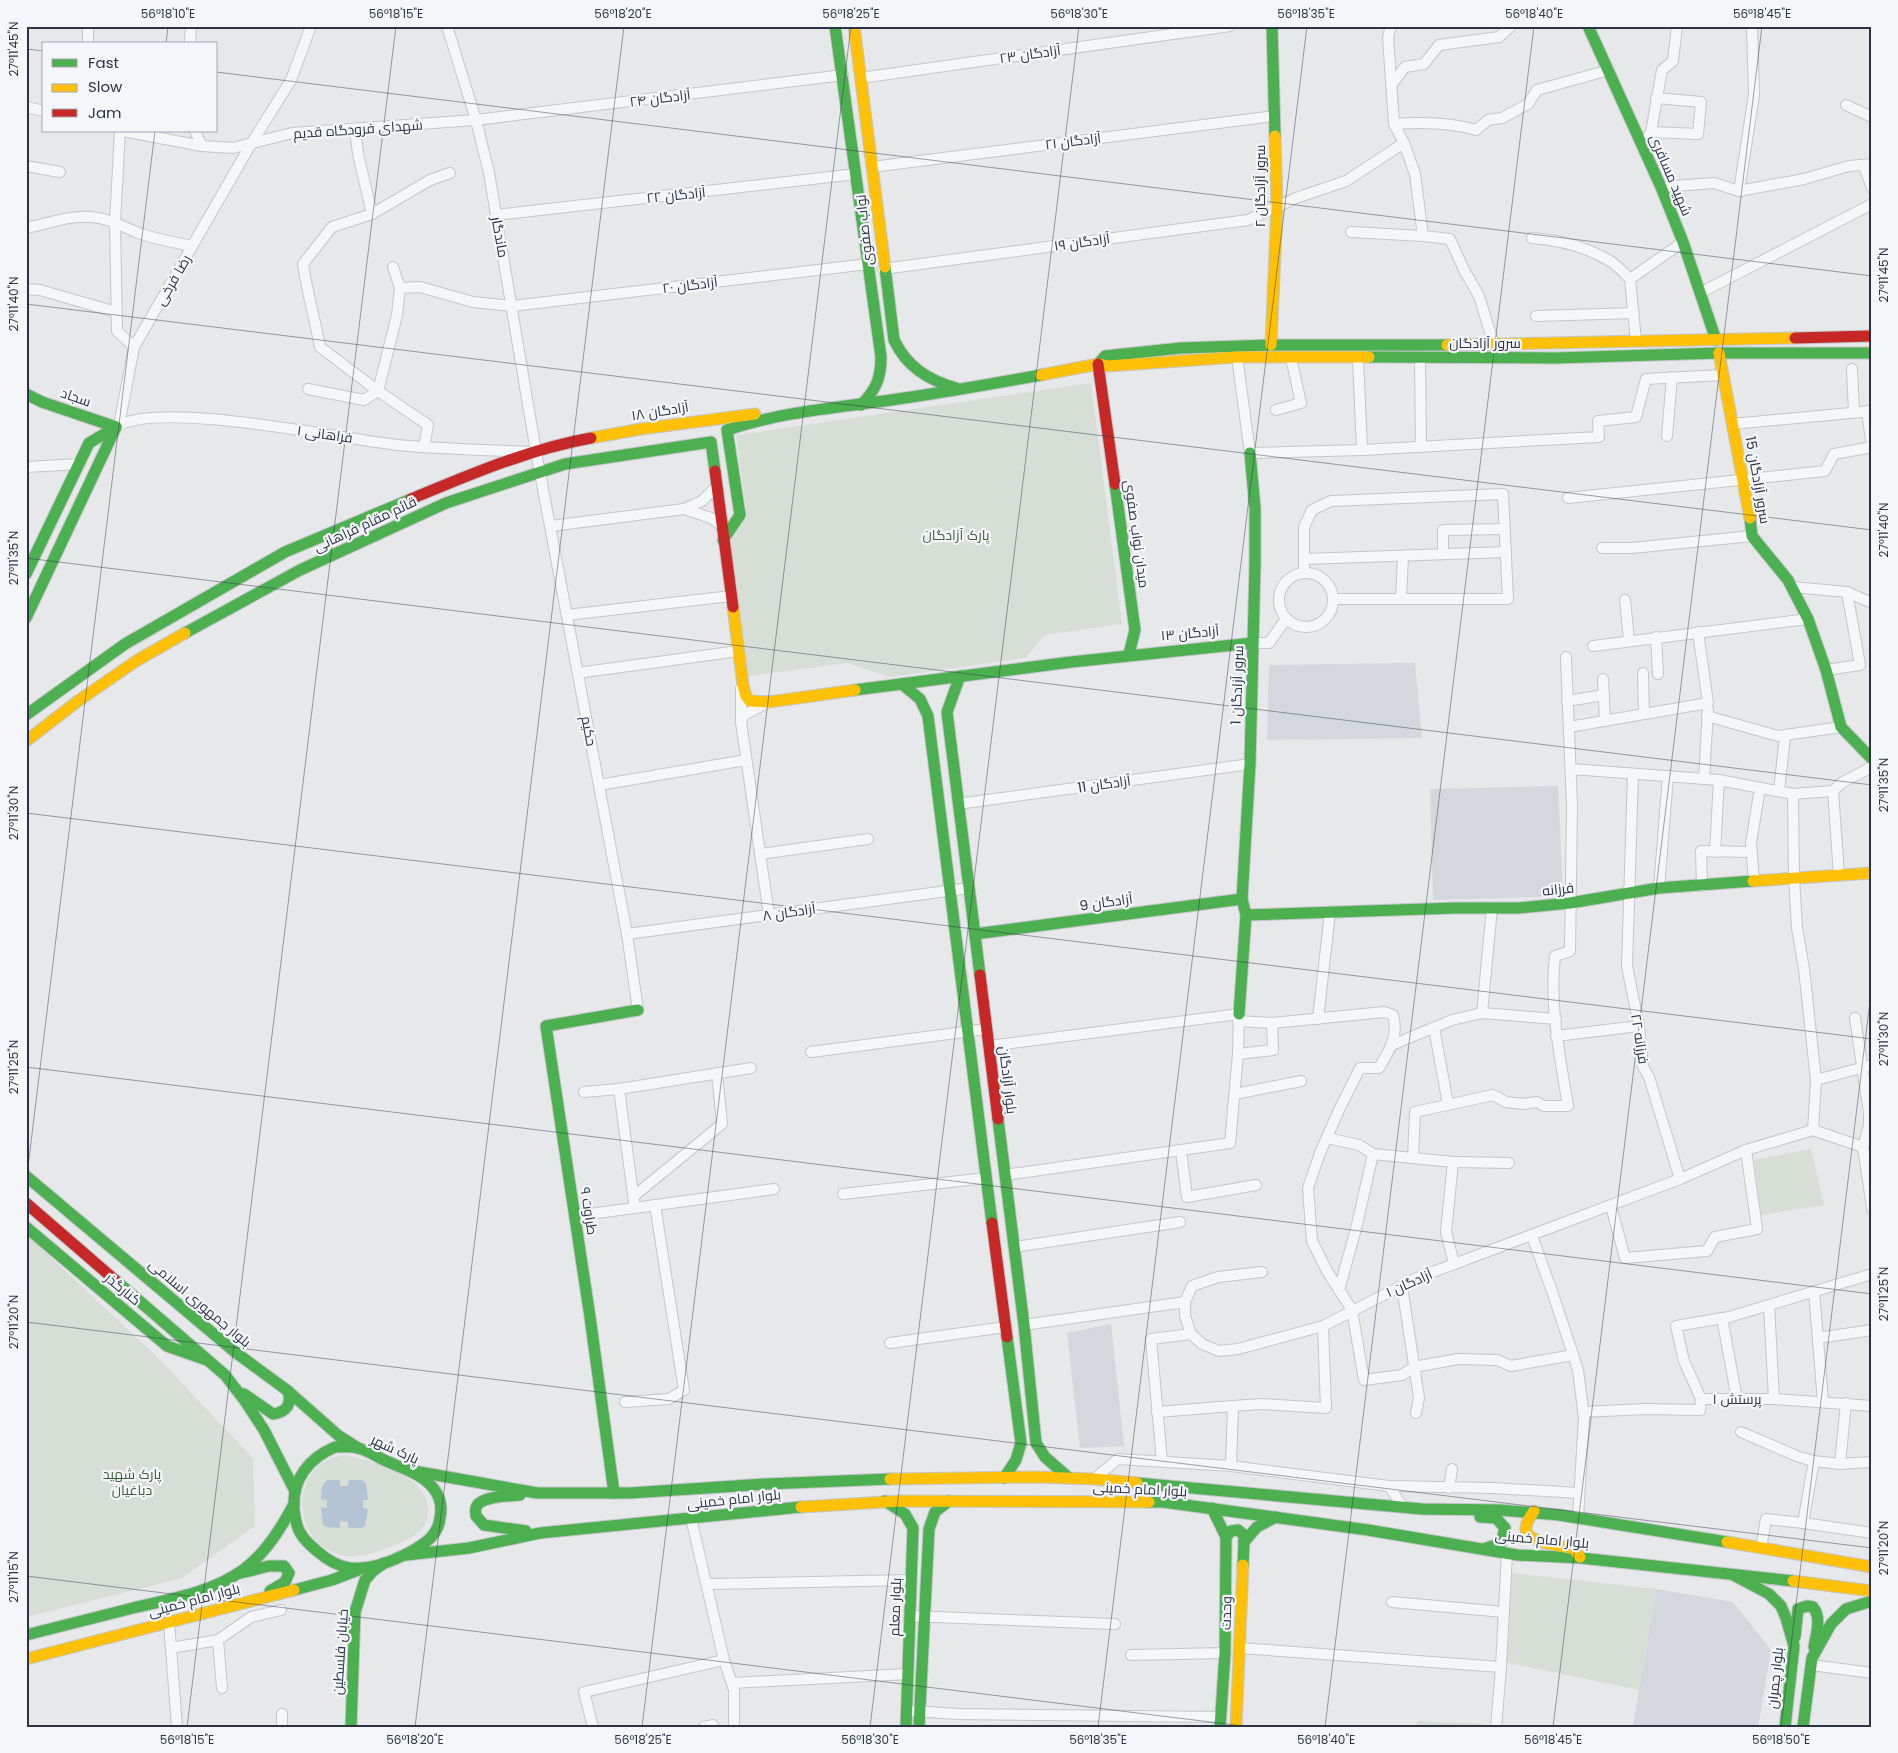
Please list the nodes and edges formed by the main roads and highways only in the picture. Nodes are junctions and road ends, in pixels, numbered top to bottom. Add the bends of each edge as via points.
1 (835, 26) edge
2 (854, 26) edge
3 (1272, 26) edge
4 (1588, 26) edge
5 (1872, 336) edge
6 (1716, 340) junction
7 (1494, 344) junction
8 (1271, 345) junction
9 (896, 347) junction
10 (1719, 353) junction
11 (1872, 353) edge
12 (880, 355) junction
13 (1495, 358) junction
14 (1101, 360) junction
15 (964, 390) junction
16 (26, 394) edge
17 (861, 405) junction
18 (790, 412) junction
19 (117, 426) junction
20 (536, 452) joint
21 (1250, 453) road end
22 (723, 540) junction
23 (32, 551) edge
24 (26, 574) edge
25 (26, 618) edge
26 (1253, 643) junction
27 (1130, 654) junction
28 (960, 676) junction
29 (902, 684) junction
30 (947, 712) junction
31 (26, 715) edge
32 (928, 716) junction
33 (26, 741) edge
34 (1872, 759) edge
35 (1872, 873) edge
36 (1242, 899) junction
37 (1246, 915) junction
38 (975, 934) junction
39 (638, 1010) road end
40 (1239, 1017) road end
41 (26, 1176) edge
42 (1005, 1176) junction
43 (986, 1178) junction
44 (26, 1203) edge
45 (26, 1227) edge
46 (1024, 1325) junction
47 (1005, 1327) junction
48 (209, 1360) junction
49 (237, 1388) junction
50 (288, 1391) junction
51 (358, 1448) junction
52 (408, 1470) junction
53 (1004, 1478) junction
54 (1069, 1478) junction
55 (295, 1491) junction
56 (614, 1492) junction
57 (536, 1493) junction
58 (949, 1500) junction
59 (885, 1502) junction
60 (294, 1504) junction
61 (1212, 1508) junction
62 (1422, 1509) junction
63 (1534, 1511) junction
64 (1276, 1517) junction
65 (540, 1533) junction
66 (1226, 1537) junction
67 (1244, 1542) junction
68 (1484, 1549) junction
69 (406, 1555) junction
70 (1580, 1558) junction
71 (387, 1561) junction
72 (369, 1567) junction
73 (1872, 1567) edge
74 (1730, 1573) junction
75 (237, 1574) junction
76 (1872, 1590) edge
77 (264, 1598) junction
78 (1872, 1601) edge
79 (26, 1635) edge
80 (1794, 1646) junction
81 (26, 1659) edge
82 (1812, 1662) junction
83 (1220, 1722) edge
84 (350, 1727) edge
85 (906, 1727) edge
86 (919, 1727) edge
87 (1236, 1727) edge
88 (1784, 1727) edge
89 (1802, 1727) edge

1 - 12 main road, نواب صفوی
2 - 9 main road, نواب صفوی via 883,269
3 - 8 main road, سرور آزادگان ۲ via 1277,206
4 - 6 main road, شهید مسافری via 1661,187
5 - 6 main road, سرور آزادگان
6 - 7 main road, سرور آزادگان
7 - 8 main road, سرور آزادگان
7 - 13 main road
8 - 14 main road, سرور آزادگان via 1181,348
9 - 12 main road via 896,356 892,359 883,359
9 - 15 main road, نواب صفوی via 905,360 924,376 939,384
10 - 11 main road, سرور آزادگان
10 - 13 main road, سرور آزادگان
10 - 34 main road, سرور آزادگان 15 via 1752,536 1792,586 1808,619 1841,727
12 - 17 main road, نواب صفوی via 878,387
13 - 14 main road, سرور آزادگان via 1236,357 1108,366
14 - 15 main road
14 - 27 main road, میدان نواب صفوی via 1135,630
15 - 17 main road
16 - 19 main road, سجاد
17 - 18 main road
18 - 20 main road, آزادگان ۱۸ via 641,429
18 - 22 main road via 727,430 740,516
19 - 23 main road via 89,443
19 - 25 main road
20 - 31 main road, قائم مقام فراهانی via 470,474 285,552 125,644
21 - 26 main road, سرور آزادگان 1 via 1255,508
22 - 29 main road via 741,674 749,701 770,702
22 - 33 main road, قائم مقام فراهانی via 711,442 565,464 446,503 260,591 136,661
23 - 24 main road
26 - 27 main road, آزادگان ۱۳
26 - 36 main road, سرور آزادگان 1
27 - 28 main road
28 - 29 main road
28 - 30 main road, بلوار آزادگان
29 - 32 main road via 920,698
30 - 32 main road via 936,707
30 - 38 main road, بلوار آزادگان
32 - 43 main road
35 - 37 main road, فرزانه via 1659,888 1519,908
36 - 37 main road, سرور آزادگان 1
36 - 38 main road, آزادگان 9
37 - 40 main road, سرور آزادگان 1
38 - 42 main road, بلوار آزادگان
39 - 56 main road, طراوت ۹ via 546,1026
41 - 50 main road, بلوار جمهوری اسلامی via 235,1352
42 - 43 main road
42 - 46 main road, بلوار آزادگان
43 - 47 main road
44 - 48 main road
45 - 48 main road, کنارگذر via 167,1346
46 - 47 main road
46 - 54 main road, بلوار آزادگان via 1036,1443 1045,1457
47 - 53 main road via 1021,1443 1016,1460
48 - 49 main road
49 - 50 main road via 273,1414 288,1408
49 - 55 main road via 282,1462
50 - 51 main road, بلوار جمهوری اسلامی via 339,1436
51 - 52 main road, پارک شهر
51 - 55 main road, پارک شهر via 335,1447 321,1453 301,1473
52 - 57 main road, بلوار امام خمینی
52 - 69 main road, پارک شهر via 426,1480 438,1493 441,1516 433,1538
53 - 54 main road, بلوار امام خمینی
53 - 56 main road, بلوار امام خمینی via 889,1479
54 - 62 main road, بلوار امام خمینی
55 - 60 main road, پارک شهر
56 - 57 main road, بلوار امام خمینی
57 - 65 main road via 487,1499 476,1507 476,1516 484,1525
58 - 59 main road, بلوار امام خمینی
58 - 61 main road, بلوار امام خمینی via 1163,1502
58 - 86 main road, بلوار معلم via 930,1520
59 - 65 main road, بلوار امام خمینی via 828,1504
59 - 85 main road, بلوار معلم via 904,1514 913,1528
60 - 72 main road, پارک شهر via 298,1531 322,1556 343,1566
60 - 75 main road, بلوار امام خمینی via 257,1559
61 - 64 main road, بلوار امام خمینی
61 - 66 main road, وحدت
62 - 63 main road, بلوار امام خمینی
62 - 68 main road via 1496,1518 1505,1528 1504,1536 1501,1543
63 - 70 main road via 1526,1525 1528,1536 1540,1542 1574,1549
63 - 73 main road, بلوار امام خمینی
64 - 67 main road via 1257,1527
64 - 68 main road, بلوار امام خمینی
65 - 69 main road, بلوار امام خمینی via 469,1548
66 - 67 main road via 1231,1531 1238,1530 1244,1535
66 - 83 main road, وحدت via 1225,1653
67 - 87 main road, وحدت
68 - 70 main road, بلوار امام خمینی
69 - 71 main road, پارک شهر
70 - 74 main road, بلوار امام خمینی
71 - 72 main road, پارک شهر
71 - 84 main road, خیابان فلسطین via 365,1580 355,1614
72 - 77 main road, بلوار امام خمینی
74 - 76 main road, بلوار امام خمینی
74 - 80 main road, بلوار چمران via 1754,1584 1781,1606
75 - 77 main road via 274,1564 284,1566 289,1573 288,1579
75 - 79 main road, بلوار امام خمینی via 219,1584 180,1596
77 - 81 main road, بلوار امام خمینی
78 - 82 main road via 1846,1609 1831,1624
80 - 82 main road via 1798,1609 1816,1609 1819,1615
80 - 88 main road, بلوار چمران
82 - 89 main road

